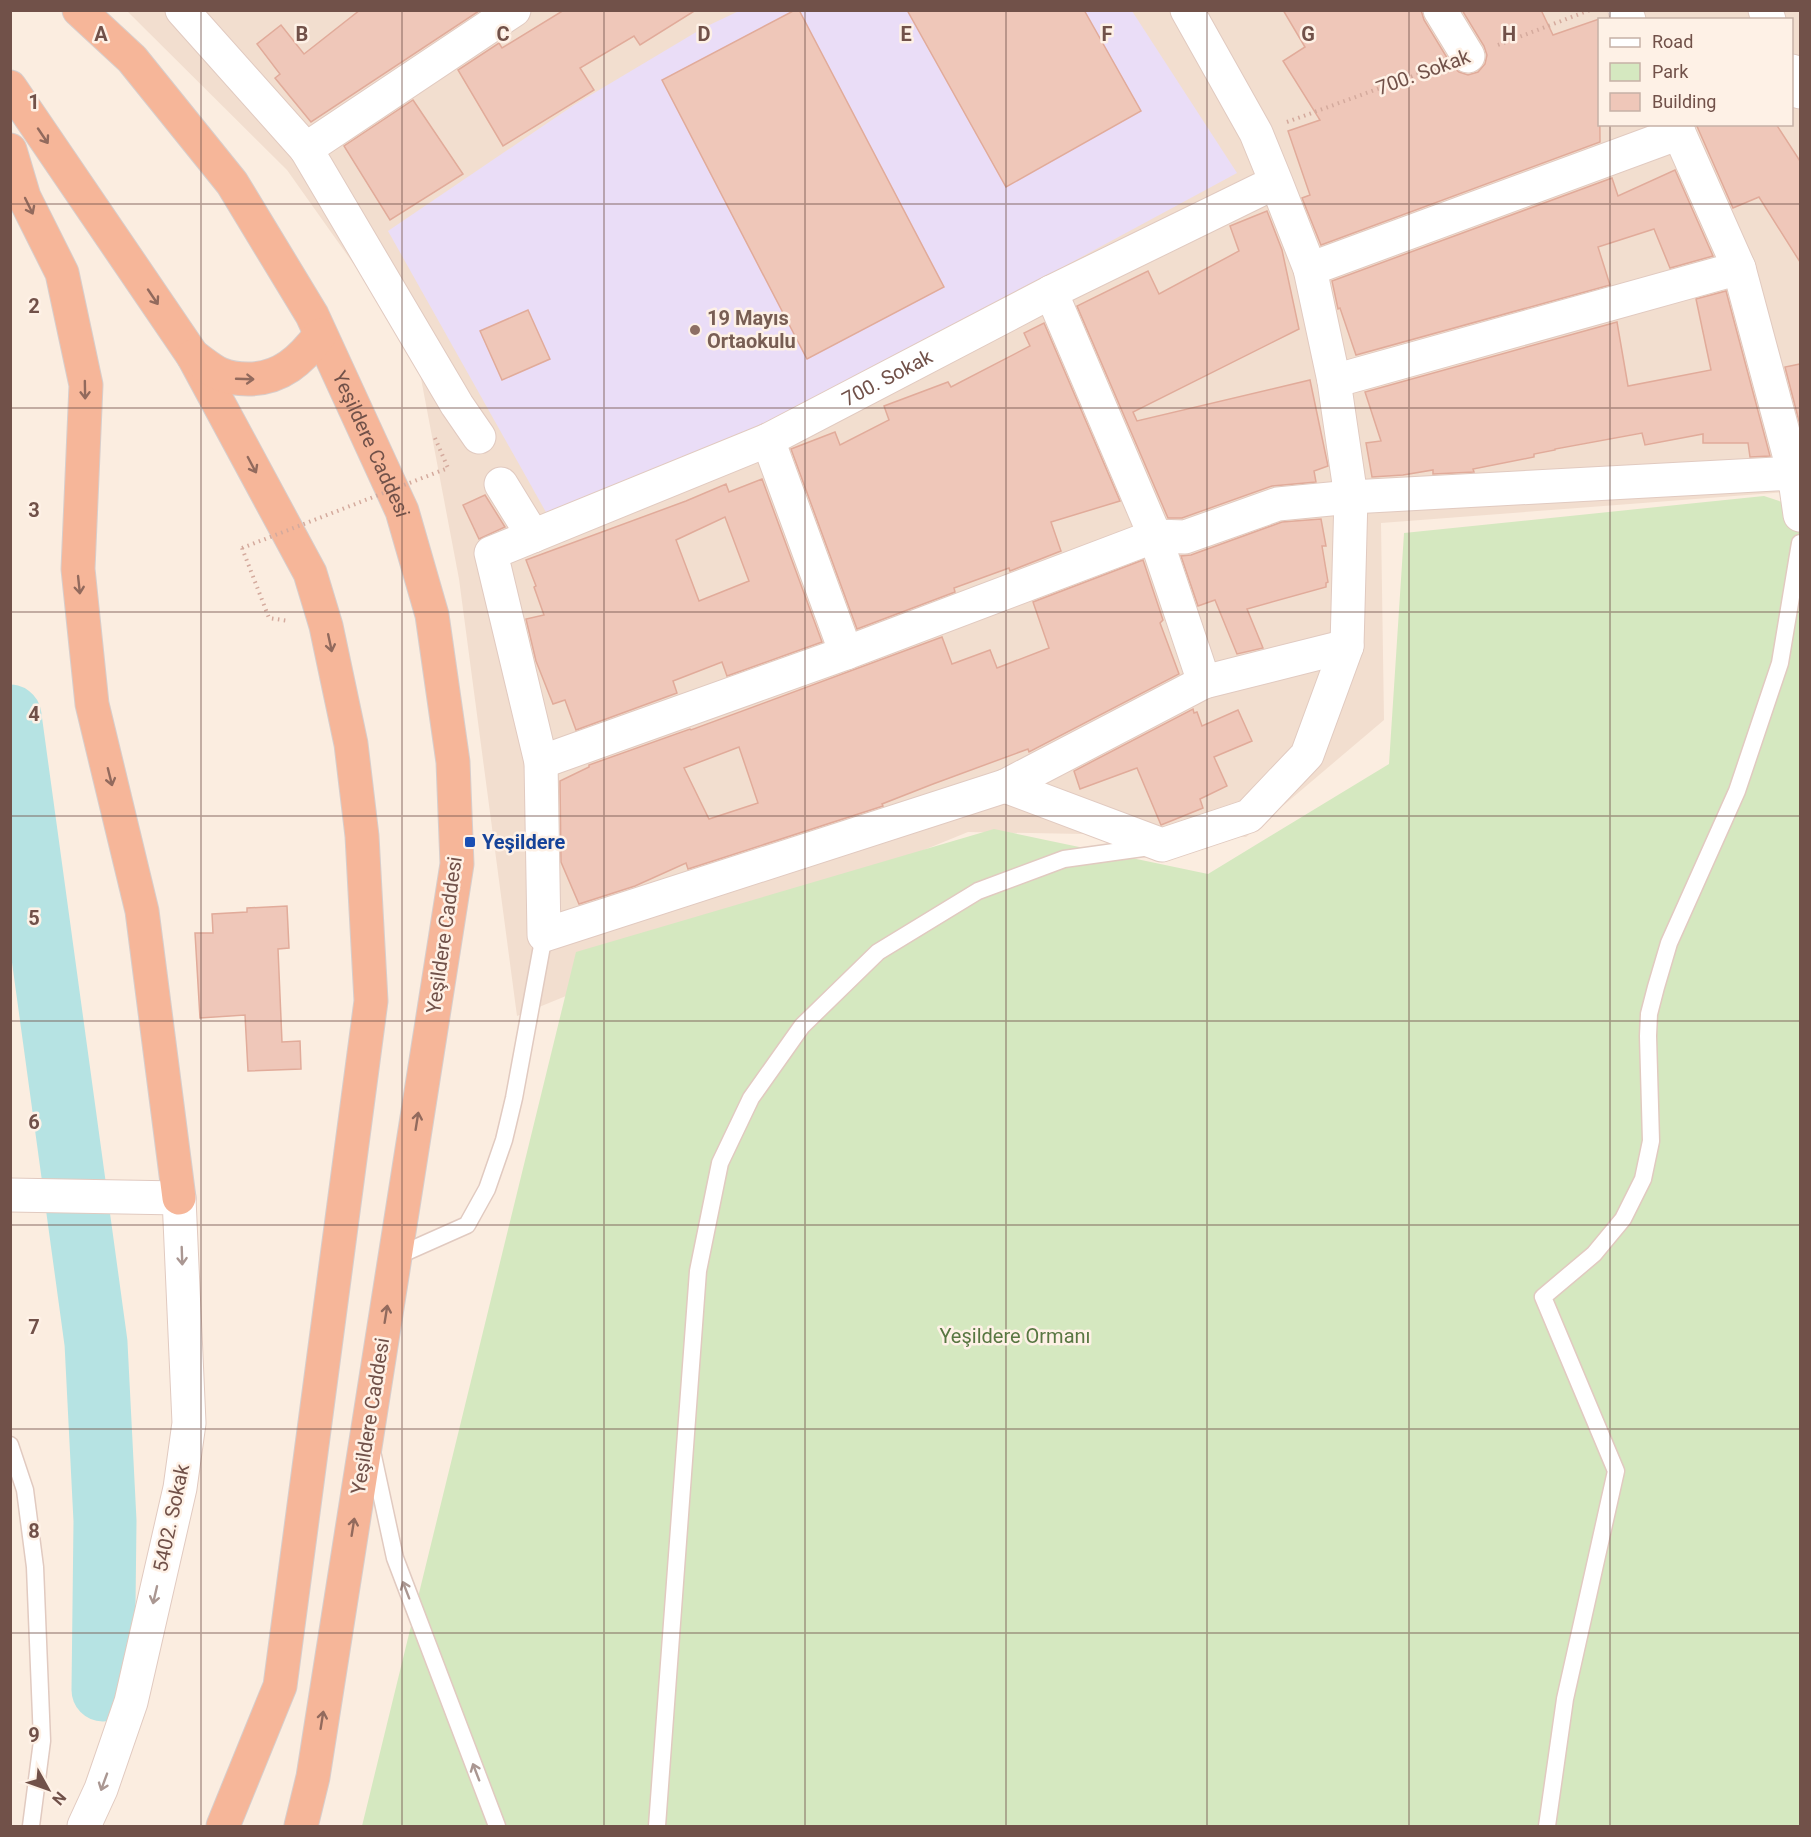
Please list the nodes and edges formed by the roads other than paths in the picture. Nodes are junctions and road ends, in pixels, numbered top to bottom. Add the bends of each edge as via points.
1 (79, 10) edge
2 (182, 10) edge
3 (514, 10) edge
4 (1187, 10) edge
5 (1440, 10) edge
6 (1468, 56) road end
7 (1793, 76) edge
8 (10, 87) edge
9 (1800, 92) edge
10 (1677, 129) edge
11 (306, 149) junction
12 (10, 150) edge
13 (1276, 182) junction
14 (1739, 268) junction
15 (1310, 269) junction
16 (1051, 292) junction
17 (320, 335) junction
18 (193, 356) junction
19 (1335, 381) junction
20 (479, 437) dead end
21 (768, 440) junction
22 (1794, 473) junction
23 (501, 484) dead end
24 (1352, 497) junction
25 (1800, 515) edge
26 (533, 536) junction
27 (1155, 536) junction
28 (1800, 543) edge
29 (1347, 645) junction
30 (846, 652) junction
31 (1204, 682) junction
32 (541, 762) junction
33 (1005, 786) junction
34 (1162, 845) junction
35 (544, 935) junction
36 (10, 1195) edge
37 (179, 1198) junction
38 (395, 1257) junction
39 (368, 1432) junction
40 (10, 1444) edge
41 (313, 1777) junction
42 (32, 1827) edge
43 (84, 1827) edge
44 (223, 1827) edge
45 (288, 1827) edge
46 (299, 1827) edge
47 (497, 1827) edge
48 (657, 1827) edge
49 (1547, 1827) edge

1 - 17 highway, Yeşildere Caddesi via 132,59 232,183 312,315
2 - 11 street
3 - 11 street
4 - 13 street via 1256,133
5 - 6 street
7 - 9 street
8 -> 18 highway
10 - 14 street
10 - 15 street
11 - 20 street
12 -> 37 highway via 24,197 62,273 86,385 78,569 92,704 142,911
13 - 15 street
13 - 16 street, 700. Sokak
14 - 19 street
14 - 22 street
15 - 19 street
16 - 21 street, 700. Sokak
16 - 27 street
18 -> 17 highway via 220,374 262,379 285,370
38 -> 17 highway, Yeşildere Caddesi via 457,864 453,762 432,615 402,511
18 -> 44 highway via 310,573 326,626 351,744 360,813 371,1002 280,1686
19 - 24 street
21 - 26 street, 700. Sokak
21 - 30 street
22 - 24 street
22 - 25 street
23 - 26 street
24 - 27 street via 1278,504 1185,537
24 - 29 street
26 - 32 street, 700. Sokak via 491,553
27 - 30 street
27 - 31 street
28 - 49 lane via 1780,663 1737,791 1669,943 1649,1014 1651,1141 1643,1179 1623,1219 1593,1254 1543,1297 1616,1471 1565,1699
29 - 31 street
29 - 34 street via 1307,755 1249,816
30 - 32 street
31 - 33 street
32 - 35 street
33 - 34 street
33 - 35 street
34 - 48 lane via 1064,859 978,891 878,952 802,1026 751,1098 720,1163 698,1271
35 - 38 lane via 514,1098 487,1189 467,1225
36 - 37 street
37 -> 43 street, 5402. Sokak via 189,1424 180,1488 131,1702
39 -> 38 highway, Yeşildere Caddesi
41 -> 39 highway, Yeşildere Caddesi
47 -> 39 lane via 394,1558
40 - 42 lane via 25,1490 35,1567 42,1741
41 - 45 highway, Yeşildere Caddesi
41 - 46 highway, Yeşildere Caddesi

